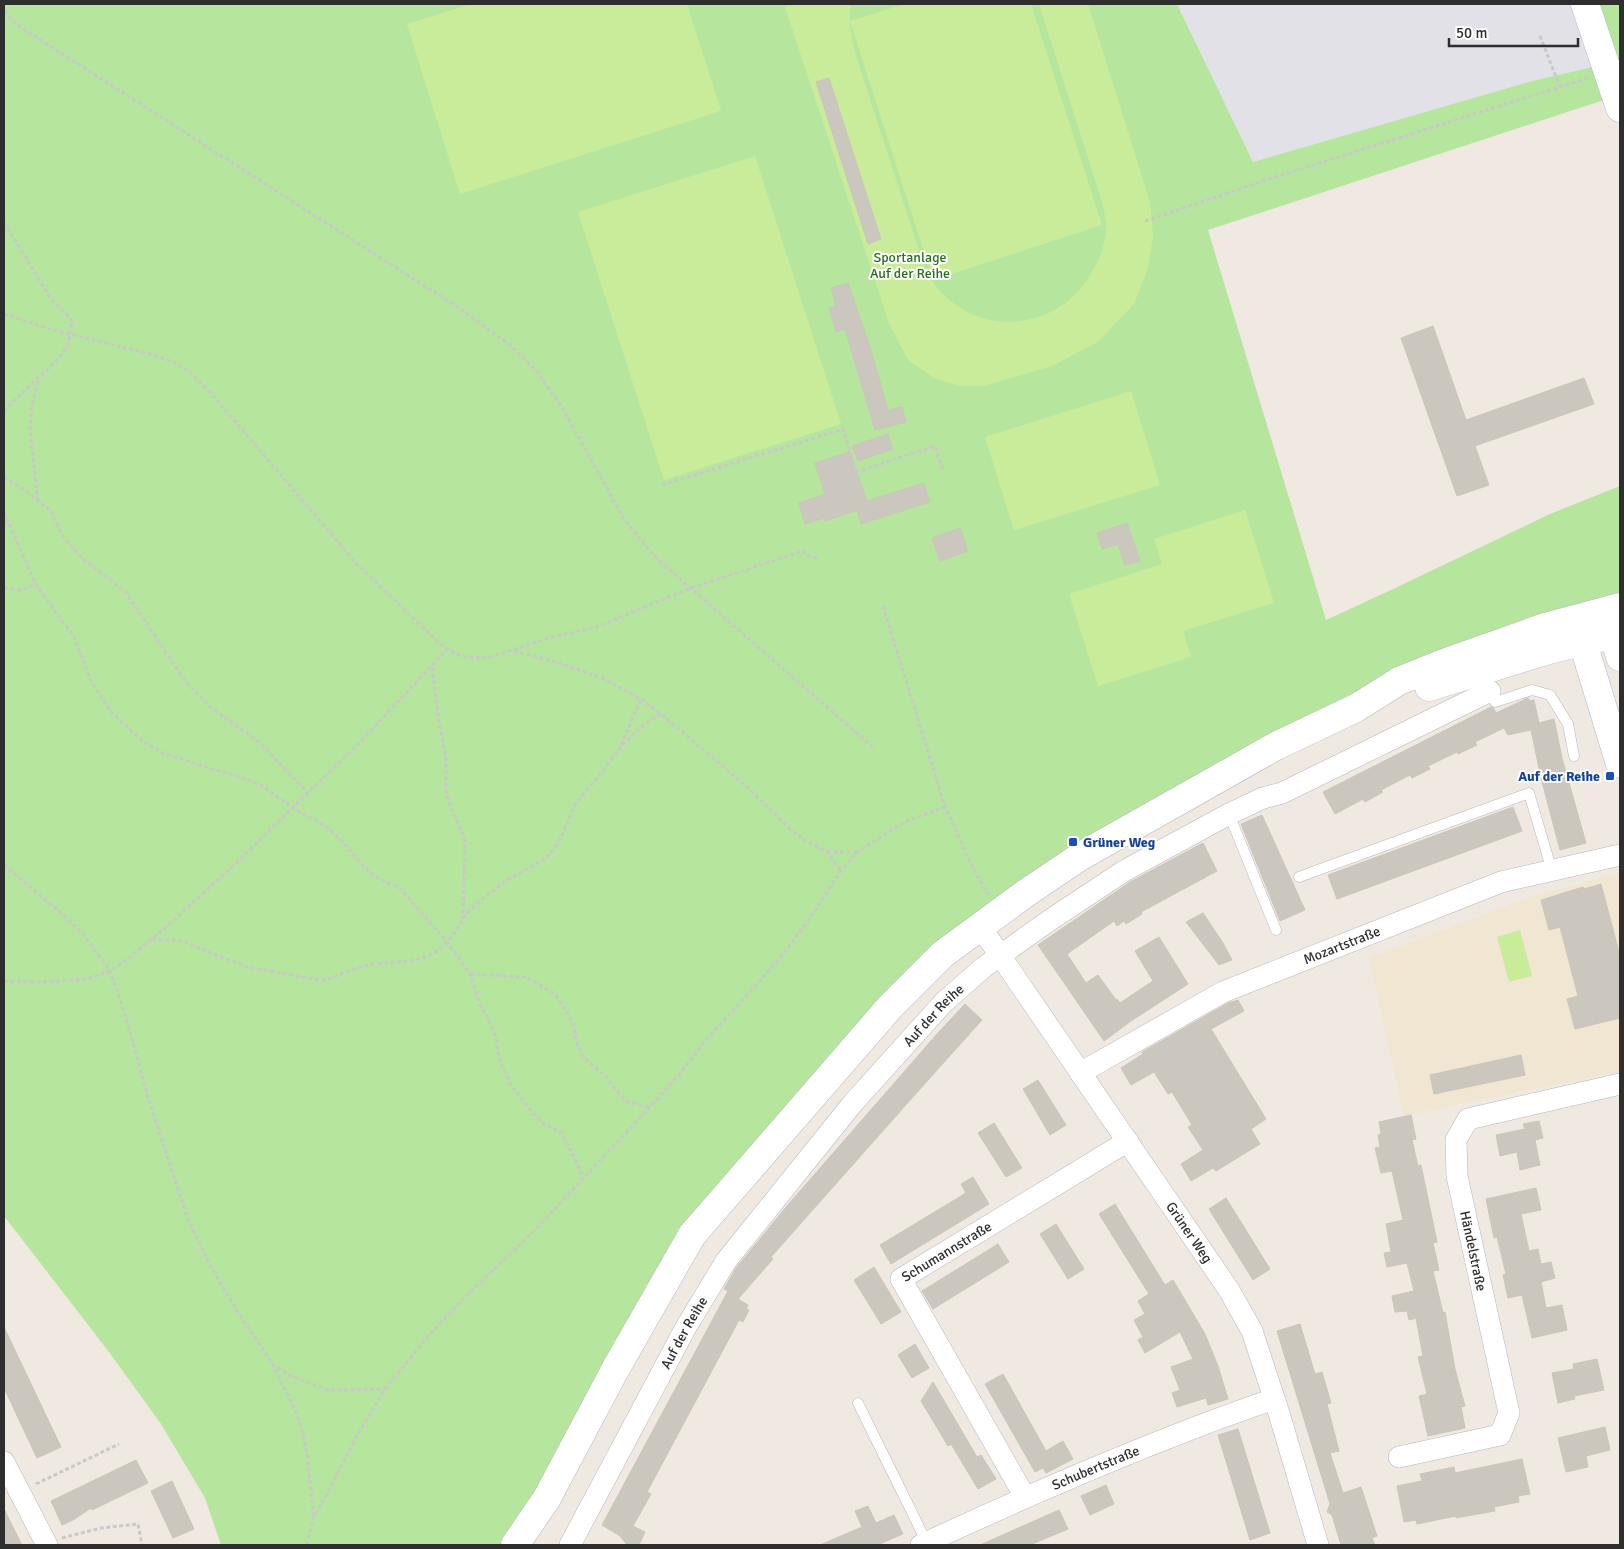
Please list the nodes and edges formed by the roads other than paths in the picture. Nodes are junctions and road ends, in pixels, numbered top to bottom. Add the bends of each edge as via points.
1 (1585, 4) edge
2 (1620, 108) edge
3 (1620, 607) edge
4 (1591, 615) junction
5 (1583, 642) junction
6 (1618, 642) edge
7 (1490, 691) joint
8 (1356, 708) junction
9 (1574, 756) dead end
10 (1620, 764) edge
11 (1229, 814) junction
12 (1620, 855) edge
13 (1552, 871) junction
14 (1299, 877) dead end
15 (989, 920) junction
16 (1276, 930) dead end
17 (1000, 956) junction
18 (1080, 1073) junction
19 (1620, 1084) edge
20 (1128, 1141) junction
21 (1274, 1399) junction
22 (858, 1403) dead end
23 (1399, 1457) dead end
24 (4, 1462) edge
25 (1025, 1497) junction
26 (46, 1544) edge
27 (924, 1544) edge
28 (515, 1545) edge
29 (570, 1545) edge
30 (1318, 1545) edge

1 - 2 main road
3 - 4 main road
4 - 5 main road
4 - 6 main road
4 - 8 main road via 1545,627 1444,663 1399,681
5 - 6 main road
5 - 8 main road
5 - 10 main road
7 - 9 lane via 1496,702 1532,690 1550,695 1568,724
7 - 11 street, Auf der Reihe via 1282,793
8 - 15 main road via 1276,746 1081,856
11 - 16 lane
11 - 17 street, Auf der Reihe via 1124,871
12 - 13 street, Mozartstraße
13 - 14 lane via 1529,793
13 - 18 street, Mozartstraße via 1501,882 1223,992
15 - 17 street, Grüner Weg
15 - 28 main road via 943,954 889,1008 692,1235 547,1498
17 - 18 street, Grüner Weg
17 - 29 street, Auf der Reihe via 944,1002 853,1104 726,1261 686,1327
18 - 20 street, Grüner Weg
19 - 23 street, Händelstraße via 1468,1119 1456,1140 1457,1176 1509,1413 1500,1435
20 - 21 street, Grüner Weg via 1229,1290 1252,1331
20 - 25 street, Schumannstraße via 901,1279
21 - 25 street, Schubertstraße via 1205,1422
21 - 30 street, Grüner Weg
22 - 27 lane
24 - 26 street
25 - 27 street, Schubertstraße

